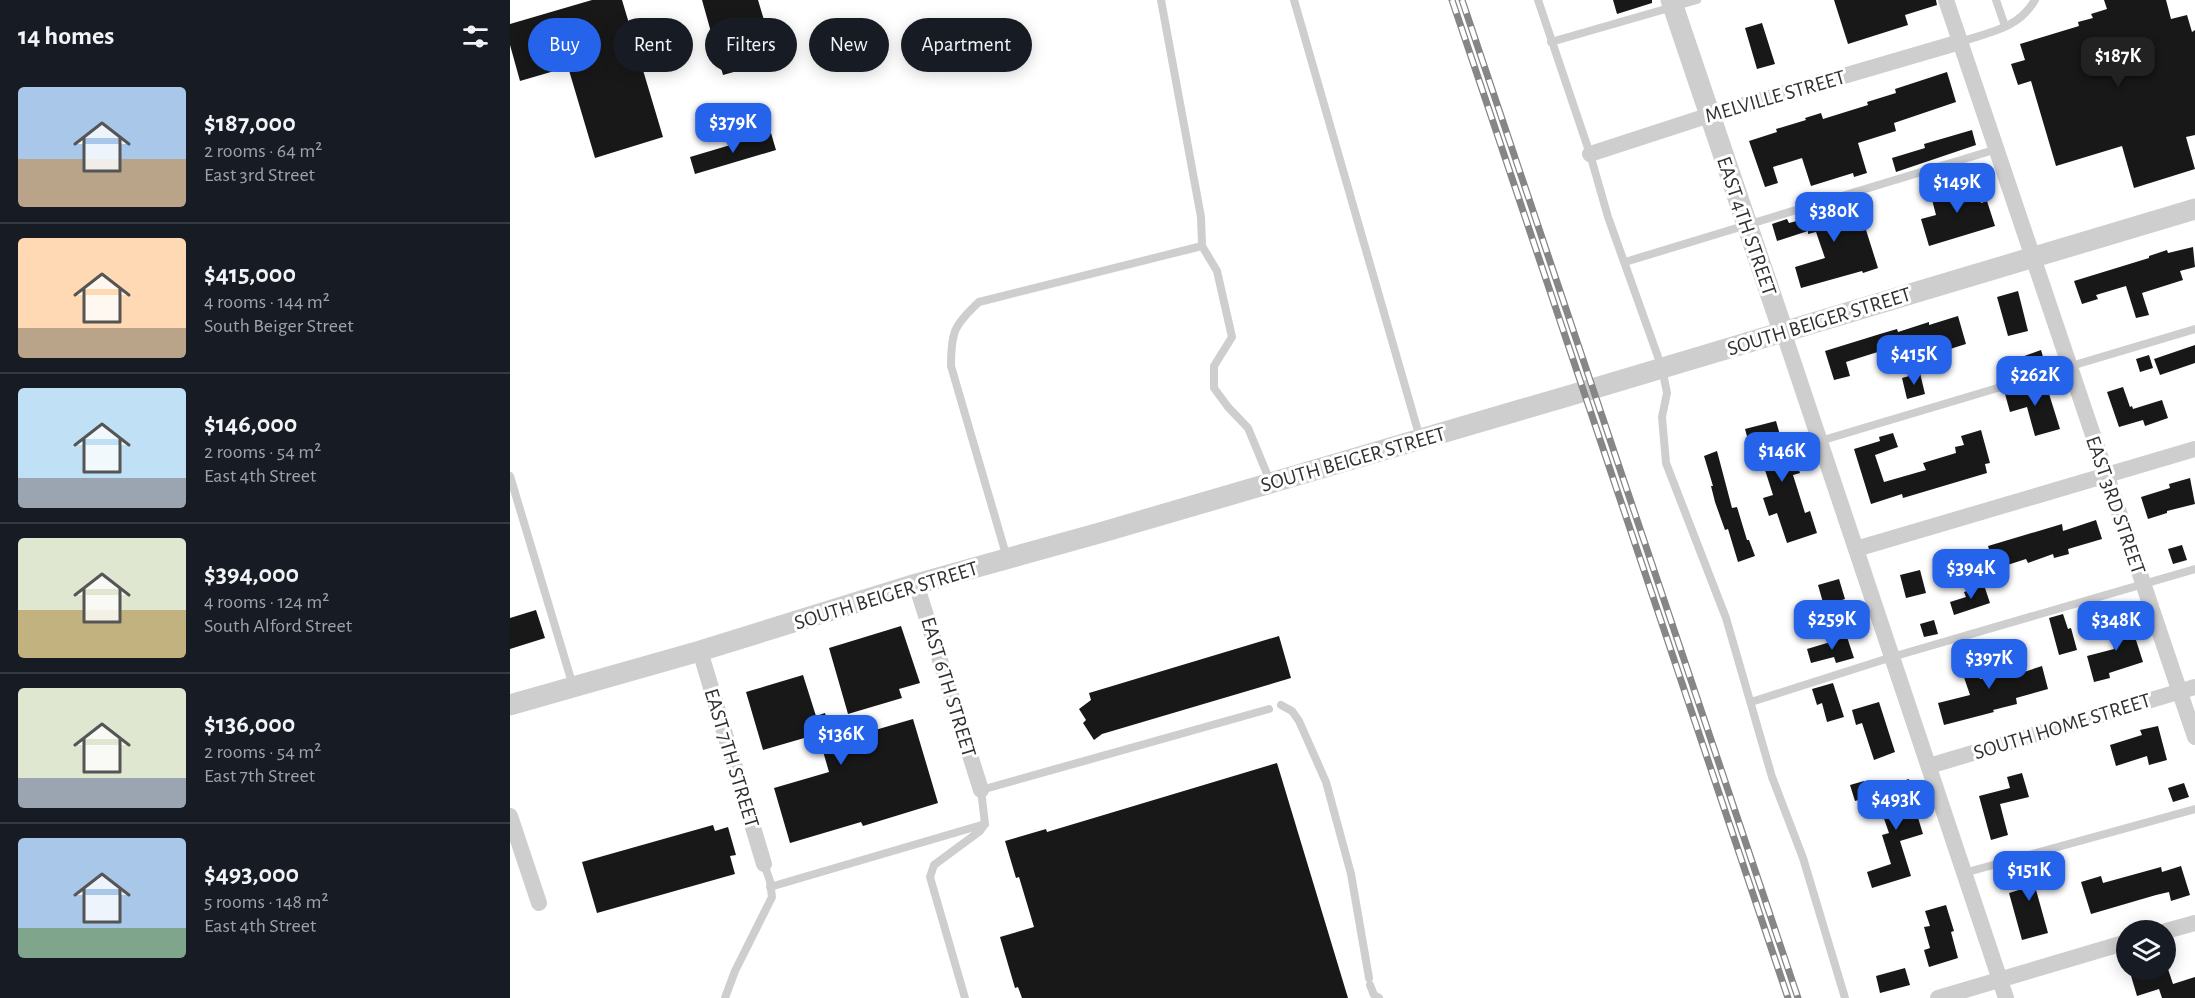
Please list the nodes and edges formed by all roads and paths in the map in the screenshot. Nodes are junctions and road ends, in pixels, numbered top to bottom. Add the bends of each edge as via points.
1 (1161, 0) edge
2 (1294, 0) edge
3 (1538, 0) edge
4 (1697, 0) edge
5 (1946, 0) edge
6 (1996, 0) edge
7 (2035, 0) edge
8 (1672, 4) edge
9 (2005, 26) junction
10 (1551, 42) junction
11 (1960, 42) junction
12 (1710, 115) junction
13 (1997, 149) junction
14 (1590, 154) junction
15 (2195, 209) edge
16 (1747, 225) junction
17 (1202, 246) junction
18 (2032, 256) junction
19 (1625, 262) junction
20 (2195, 329) edge
21 (1783, 331) junction
22 (2069, 367) junction
23 (1662, 368) junction
24 (1420, 439) junction
25 (1820, 441) junction
26 (2195, 449) edge
27 (2105, 475) junction
28 (510, 476) edge
29 (1271, 483) junction
30 (1856, 549) junction
31 (1007, 559) junction
32 (2195, 569) edge
33 (916, 584) junction
34 (2143, 584) junction
35 (700, 651) junction
36 (1892, 657) junction
37 (573, 687) junction
38 (2187, 689) edge
39 (1751, 702) junction
40 (510, 705) edge
41 (1281, 705) dead end
42 (1269, 709) dead end
43 (2195, 737) edge
44 (1929, 766) junction
45 (981, 790) junction
46 (2195, 809) edge
47 (510, 816) edge
48 (986, 824) junction
49 (764, 864) joint
50 (1964, 873) junction
51 (770, 887) junction
52 (539, 903) dead end
53 (2195, 922) edge
54 (2176, 928) edge
55 (2116, 945) edge
56 (2000, 980) junction
57 (725, 998) edge
58 (965, 998) edge
59 (1379, 998) edge
60 (1845, 998) edge
61 (1938, 998) edge
62 (2006, 998) edge

1 - 17 lane via 1201,217
2 - 24 lane
3 - 10 lane
4 - 8 lane
5 - 11 street, EAST 3RD STREET
6 - 9 lane
7 - 9 lane via 2027,13
8 - 10 lane
8 - 12 street, EAST 4TH STREET
9 - 11 lane
10 - 14 lane
11 - 12 street, MELVILLE STREET
11 - 13 street, EAST 3RD STREET
12 - 14 street, MELVILLE STREET
12 - 16 street, EAST 4TH STREET
13 - 16 lane
13 - 18 street, EAST 3RD STREET
14 - 19 lane
15 - 18 street, SOUTH BEIGER STREET
16 - 19 lane
16 - 21 street, EAST 4TH STREET
17 - 29 lane via 1216,271 1232,337 1214,366 1214,388 1248,428
17 - 31 lane via 979,302 959,320 951,343 951,366
18 - 21 street, SOUTH BEIGER STREET
18 - 22 street, EAST 3RD STREET
19 - 23 lane
20 - 22 lane
21 - 23 street, SOUTH BEIGER STREET
21 - 25 street, EAST 4TH STREET
22 - 25 lane
22 - 27 street, EAST 3RD STREET
23 - 24 street, SOUTH BEIGER STREET
23 - 39 lane via 1667,393 1662,417 1666,463 1726,618
24 - 29 street, SOUTH BEIGER STREET
25 - 30 street, EAST 4TH STREET
26 - 27 street
27 - 30 street
27 - 34 street, EAST 3RD STREET
28 - 37 lane
29 - 31 street, SOUTH BEIGER STREET
30 - 36 street, EAST 4TH STREET
31 - 33 street, SOUTH BEIGER STREET
32 - 34 lane
33 - 35 street, SOUTH BEIGER STREET
33 - 45 street, EAST 6TH STREET
34 - 36 lane
34 - 38 street, EAST 3RD STREET
35 - 37 street, SOUTH BEIGER STREET
35 - 49 street, EAST 7TH STREET
36 - 39 lane
36 - 44 street, EAST 4TH STREET
37 - 40 street, SOUTH BEIGER STREET
38 - 43 street, EAST 3RD STREET
38 - 44 street, SOUTH HOME STREET
39 - 60 lane
41 - 59 lane via 1299,721 1326,782 1351,873 1370,982
42 - 45 lane
44 - 50 street, EAST 4TH STREET
45 - 48 lane
46 - 50 lane
47 - 52 street
48 - 51 lane
48 - 58 lane via 934,865 930,877
49 - 51 lane
50 - 56 street, EAST 4TH STREET
51 - 57 lane via 772,897
53 - 54 street
55 - 56 street
56 - 61 street
56 - 62 street, EAST 4TH STREET

